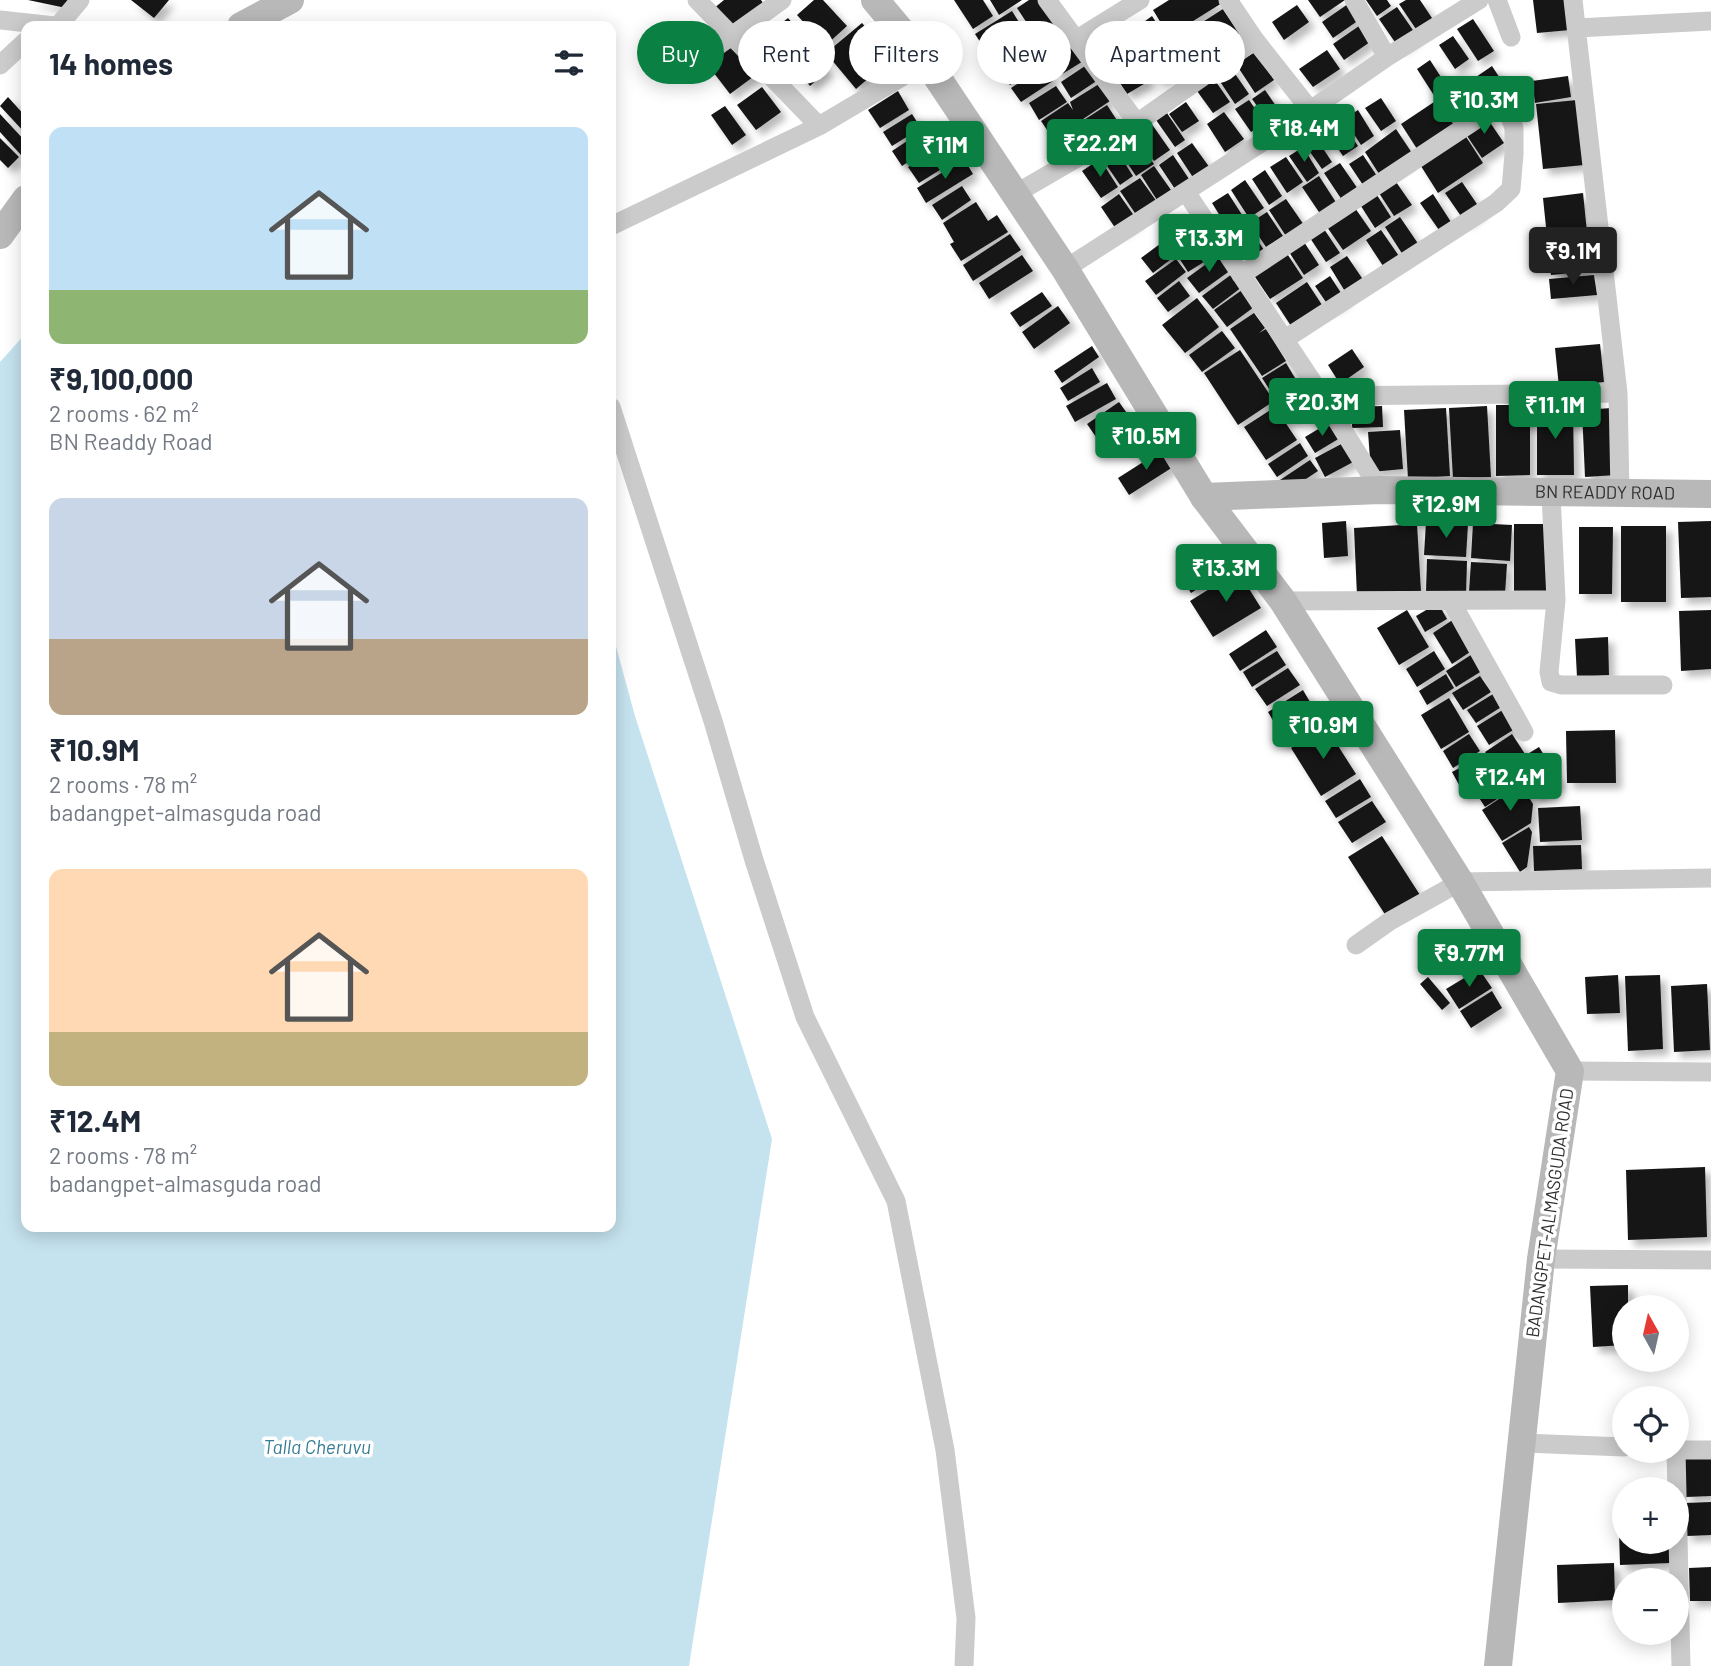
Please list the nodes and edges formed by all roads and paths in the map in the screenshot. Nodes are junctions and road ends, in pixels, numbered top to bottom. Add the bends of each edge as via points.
1 (80, 0) edge
2 (290, 0) edge
3 (697, 0) edge
4 (782, 0) edge
5 (875, 0) edge
6 (1047, 0) edge
7 (1140, 0) edge
8 (1228, 0) edge
9 (1354, 0) edge
10 (1479, 0) edge
11 (1497, 0) edge
12 (1573, 0) edge
13 (0, 20) edge
14 (55, 21) edge
15 (250, 21) edge
16 (893, 21) edge
17 (1711, 21) edge
18 (21, 23) edge
19 (1577, 28) junction
20 (731, 37) junction
21 (1511, 37) dead end
22 (1077, 39) junction
23 (1255, 40) junction
24 (724, 42) edge
25 (21, 46) edge
26 (1387, 57) junction
27 (0, 65) edge
28 (889, 84) edge
29 (942, 84) edge
30 (1311, 110) junction
31 (1137, 123) junction
32 (819, 125) junction
33 (1186, 192) junction
34 (1016, 194) junction
35 (21, 206) edge
36 (616, 224) edge
37 (0, 234) edge
38 (1065, 269) junction
39 (1241, 275) junction
40 (1285, 339) junction
41 (1618, 393) junction
42 (1322, 396) junction
43 (616, 422) edge
44 (1380, 490) junction
45 (1620, 493) junction
46 (1550, 494) junction
47 (1711, 494) edge
48 (1204, 497) junction
49 (1556, 600) junction
50 (1283, 601) junction
51 (1451, 601) junction
52 (1663, 685) dead end
53 (1524, 732) dead end
54 (1711, 878) edge
55 (1460, 882) junction
56 (1356, 945) dead end
57 (1570, 1071) junction
58 (1711, 1072) edge
59 (1541, 1259) junction
60 (1711, 1260) edge
61 (1521, 1443) junction
62 (1612, 1447) edge
63 (1689, 1450) edge
64 (1711, 1450) edge
65 (1676, 1463) edge
66 (964, 1666) edge
67 (1498, 1666) edge
68 (1681, 1666) edge

1 - 14 street
2 - 15 street
3 - 20 street
4 - 20 street
5 - 16 street, BADANGPET-ALMASGUDA ROAD
6 - 22 street
7 - 22 street
8 - 23 street
9 - 26 street
10 - 26 street
11 - 21 street
12 - 19 street
13 - 18 street
17 - 19 street
19 - 41 street
20 - 24 street
20 - 32 street
22 - 31 street
23 - 30 street
23 - 31 street
25 - 27 street
26 - 30 street
28 - 32 street
29 - 34 street, BADANGPET-ALMASGUDA ROAD
30 - 33 street
31 - 34 street
32 - 36 street
33 - 38 street
33 - 39 street
34 - 38 street, BADANGPET-ALMASGUDA ROAD
35 - 37 street
38 - 48 street, BADANGPET-ALMASGUDA ROAD
39 - 40 street
39 - 40 street via 1504,101 1514,128 1511,189
40 - 42 street
41 - 42 street
41 - 45 street
42 - 44 street
43 - 66 street via 805,1017 896,1201 945,1450 966,1618
44 - 46 street, BN READDY ROAD
44 - 48 street, BN READDY ROAD
45 - 46 street, BN READDY ROAD
45 - 47 street, BN READDY ROAD
46 - 49 street
48 - 50 street, BADANGPET-ALMASGUDA ROAD
49 - 51 street
49 - 52 street via 1551,681 1561,685
50 - 51 street
50 - 55 street, BADANGPET-ALMASGUDA ROAD
51 - 53 street
54 - 55 street
55 - 56 street
55 - 57 street, BADANGPET-ALMASGUDA ROAD
57 - 58 street
57 - 59 street, BADANGPET-ALMASGUDA ROAD
59 - 60 street
59 - 61 street, BADANGPET-ALMASGUDA ROAD
61 - 62 street
61 - 67 street, BADANGPET-ALMASGUDA ROAD
63 - 64 street
65 - 68 street

